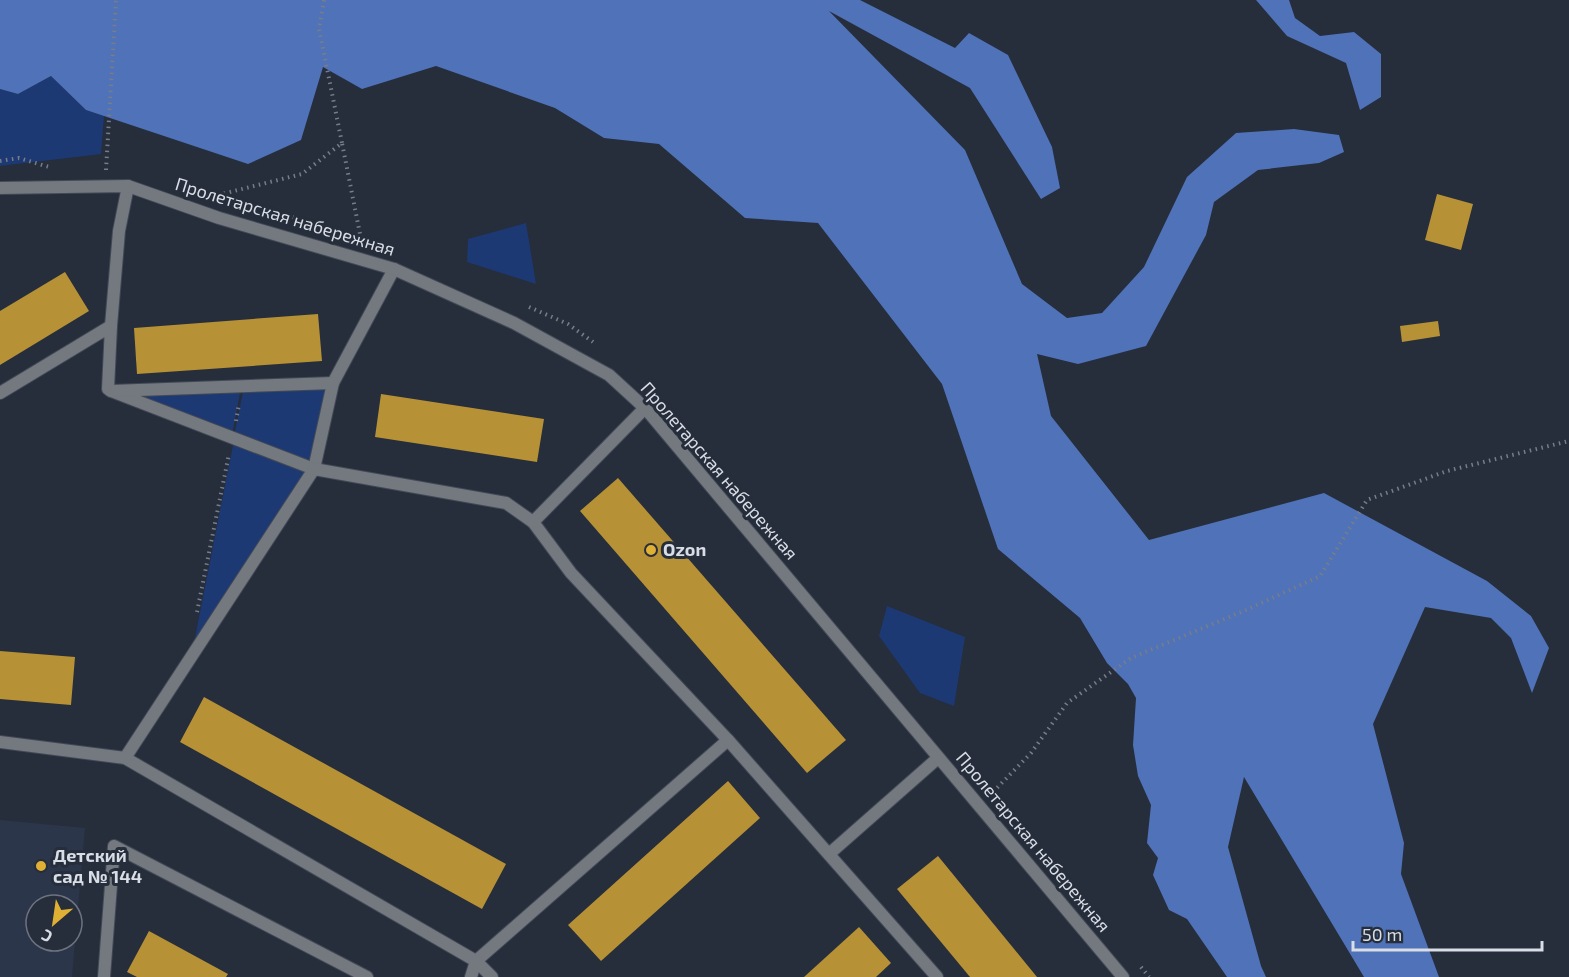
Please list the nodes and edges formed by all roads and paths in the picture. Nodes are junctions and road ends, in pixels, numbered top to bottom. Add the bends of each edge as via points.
1 (116, 0) edge
2 (324, 0) edge
3 (342, 142) junction
4 (108, 149) dead end
5 (128, 186) junction
6 (0, 188) edge
7 (207, 194) dead end
8 (365, 260) junction
9 (394, 269) junction
10 (111, 326) junction
11 (333, 383) junction
12 (243, 386) junction
13 (111, 391) junction
14 (0, 393) edge
15 (645, 408) junction
16 (233, 437) junction
17 (1569, 441) edge
18 (314, 469) junction
19 (533, 522) junction
20 (195, 621) dead end
21 (728, 740) junction
22 (0, 742) edge
23 (125, 758) junction
24 (938, 758) junction
25 (993, 792) dead end
26 (829, 854) junction
27 (476, 961) junction
28 (104, 977) edge
29 (367, 977) edge
30 (471, 977) edge
31 (492, 977) edge
32 (937, 977) edge
33 (1123, 977) edge

1 - 4 path
2 - 3 path via 320,29
3 - 7 path via 302,174 218,195
3 - 8 path
5 - 6 street, Пролетарская набережная
5 - 8 street, Пролетарская набережная via 219,218
5 - 10 street via 119,231
8 - 9 street, Пролетарская набережная
9 - 11 street
9 - 15 street, Пролетарская набережная via 514,323 600,370
10 - 13 street
10 - 14 street
11 - 12 street
11 - 18 street
12 - 13 street
12 - 16 path
13 - 16 street
15 - 19 street
15 - 24 street, Пролетарская набережная
16 - 18 street
16 - 20 path
17 - 25 path via 1447,471 1367,500 1320,576 1131,658 1066,704 1031,753
18 - 19 street via 506,503
18 - 23 street
19 - 21 street via 571,573
21 - 26 street
21 - 27 street
22 - 23 street
23 - 27 street
24 - 26 street
24 - 33 street, Пролетарская набережная
26 - 32 street
27 - 30 street
27 - 31 street
28 - 29 street via 114,846

